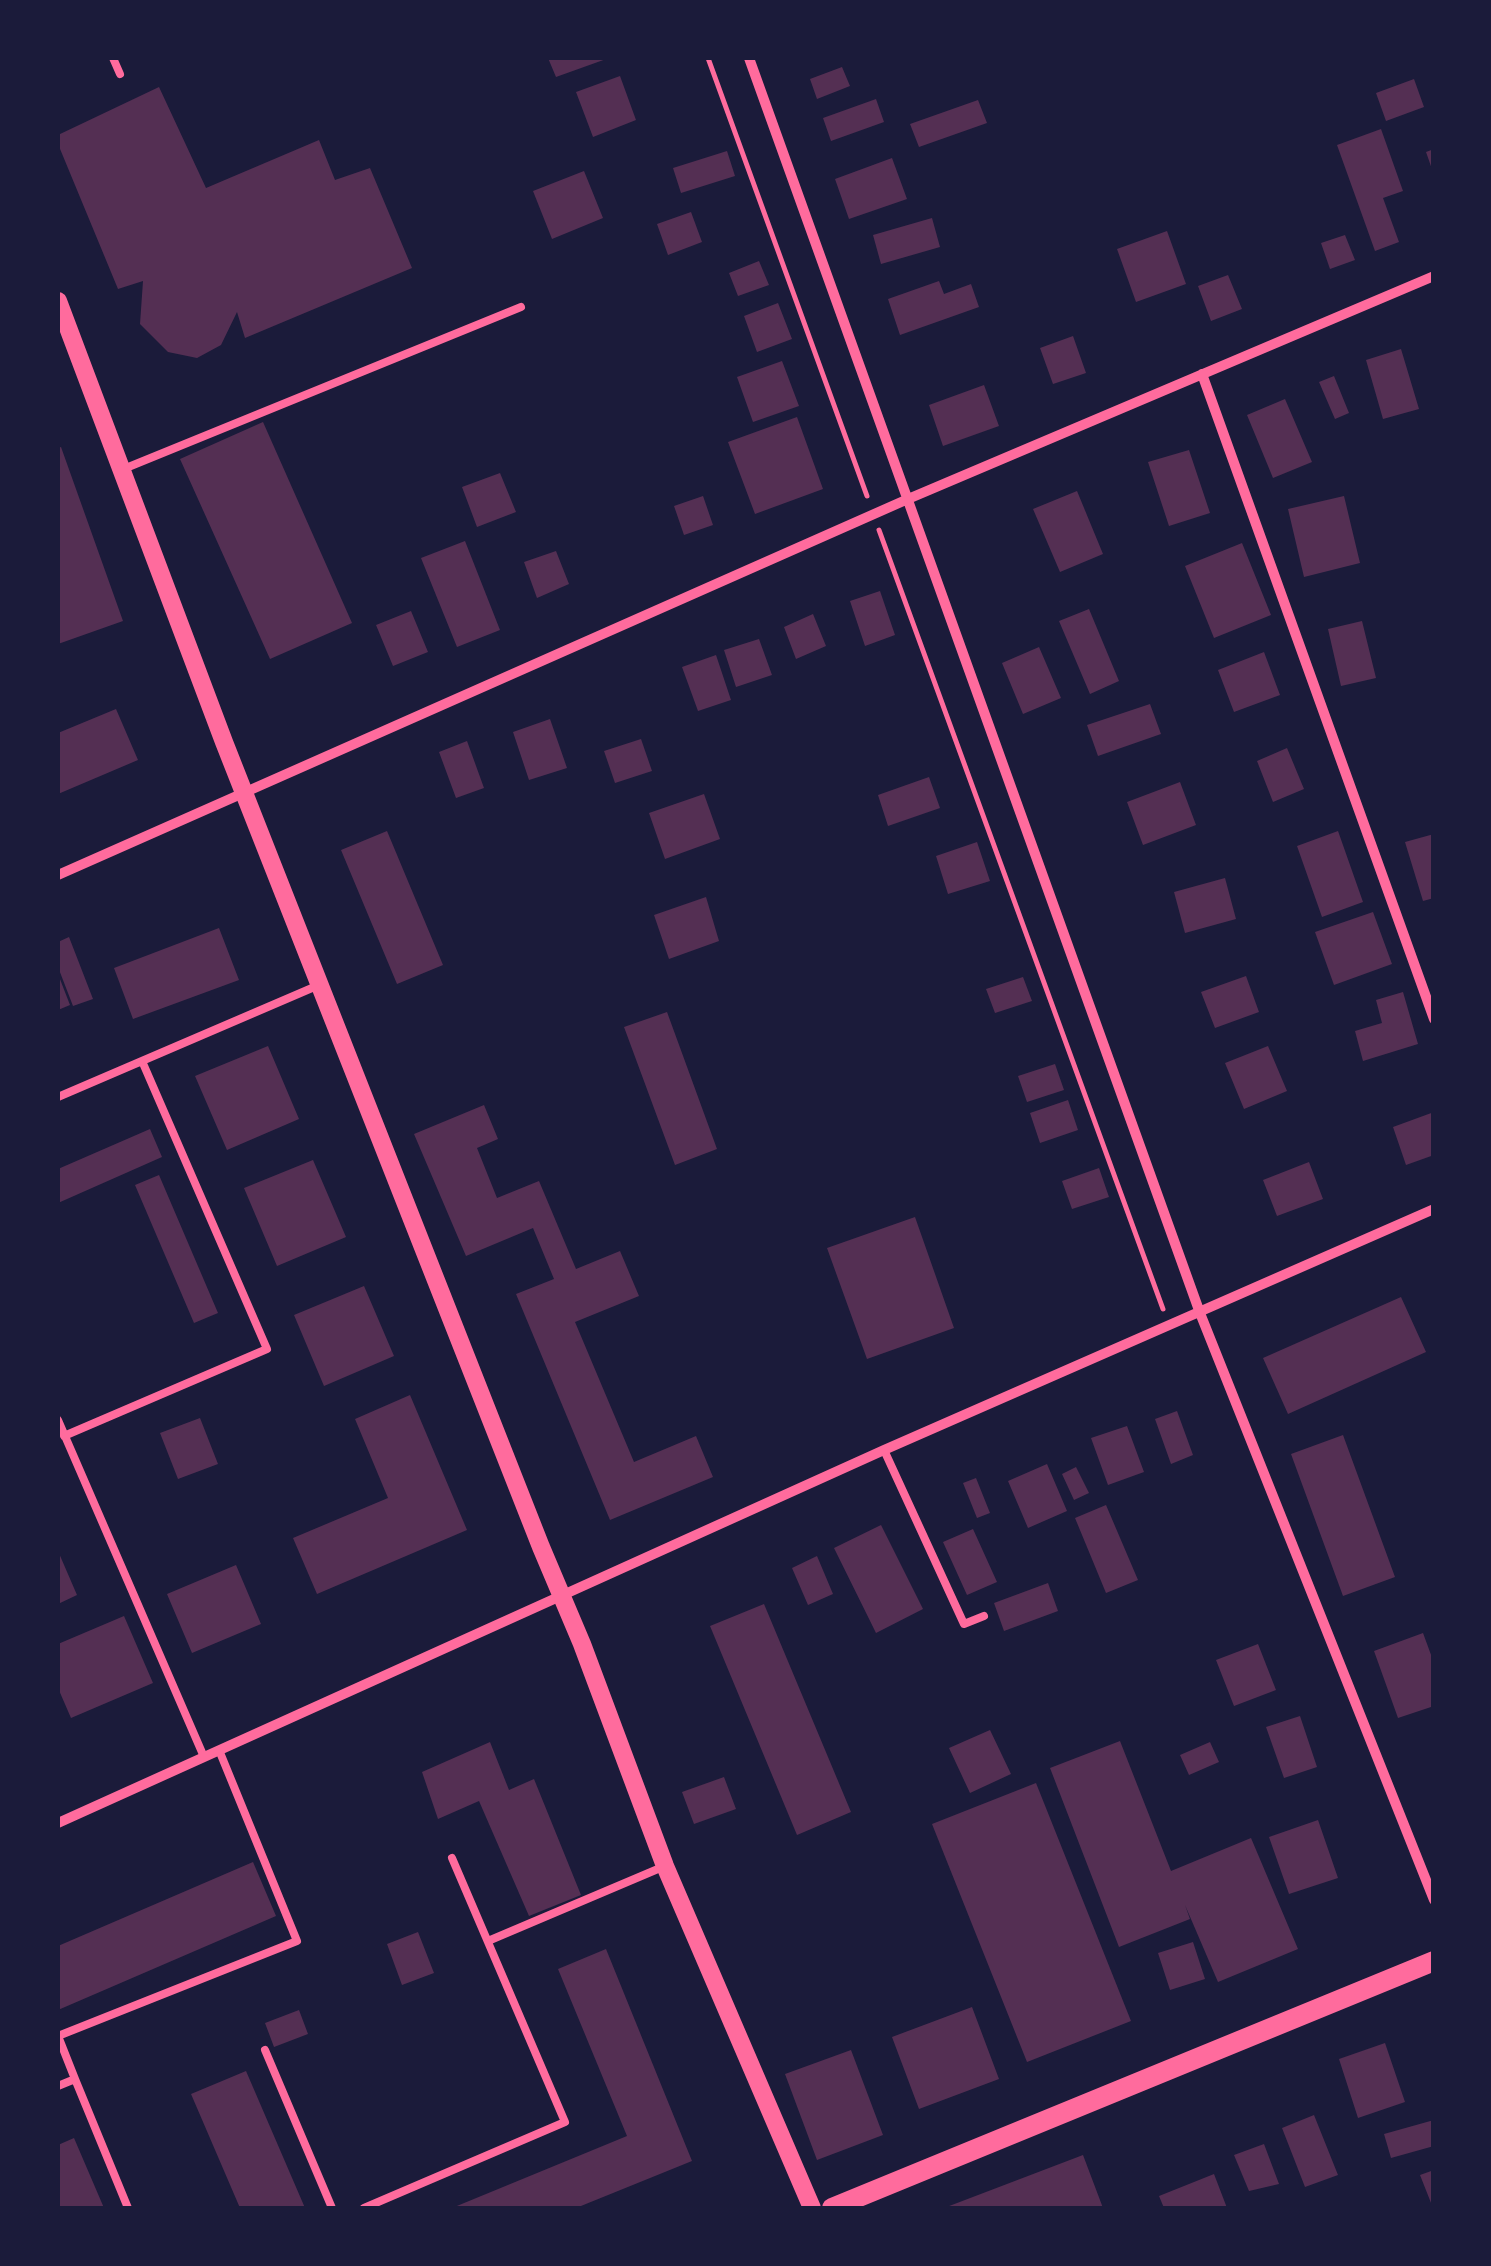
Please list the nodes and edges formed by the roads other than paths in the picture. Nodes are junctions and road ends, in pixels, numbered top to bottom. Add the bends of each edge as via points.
1 (113, 58) edge
2 (749, 58) edge
3 (120, 74) dead end
4 (1434, 276) edge
5 (58, 301) edge
6 (522, 307) dead end
7 (1202, 374) junction
8 (121, 470) junction
9 (908, 499) junction
10 (244, 792) junction
11 (58, 875) edge
12 (319, 985) junction
13 (1434, 1019) edge
14 (142, 1061) junction
15 (58, 1097) edge
16 (1434, 1210) edge
17 (1200, 1313) junction
18 (58, 1420) edge
19 (64, 1436) junction
20 (884, 1450) junction
21 (562, 1596) junction
22 (984, 1616) dead end
23 (220, 1750) junction
24 (204, 1757) junction
25 (58, 1823) edge
26 (452, 1858) dead end
27 (665, 1866) junction
28 (1434, 1900) edge
29 (488, 1941) junction
30 (1434, 1961) edge
31 (264, 2050) dead end
32 (75, 2079) junction
33 (58, 2086) edge
34 (128, 2208) edge
35 (332, 2208) edge
36 (364, 2208) edge
37 (812, 2208) edge
38 (832, 2208) edge

1 - 3 lane
2 - 9 street
4 - 7 street
5 - 8 street
6 - 8 lane
7 - 9 street
7 - 13 street
8 - 10 street
9 - 10 street
9 - 17 street
10 - 11 street
10 - 12 street
12 - 14 lane
12 - 21 street
14 - 15 lane
14 - 19 lane via 267,1349
16 - 17 street
17 - 20 street
17 - 28 street
18 - 19 lane
19 - 24 lane
20 - 21 street
20 - 22 lane via 964,1624
21 - 23 street
21 - 27 street
23 - 24 street
23 - 32 lane via 296,1941 58,2036
24 - 25 street
26 - 29 lane
27 - 29 lane
27 - 37 street
29 - 36 lane via 565,2122
30 - 38 main road
31 - 35 lane
32 - 33 lane
32 - 34 lane

